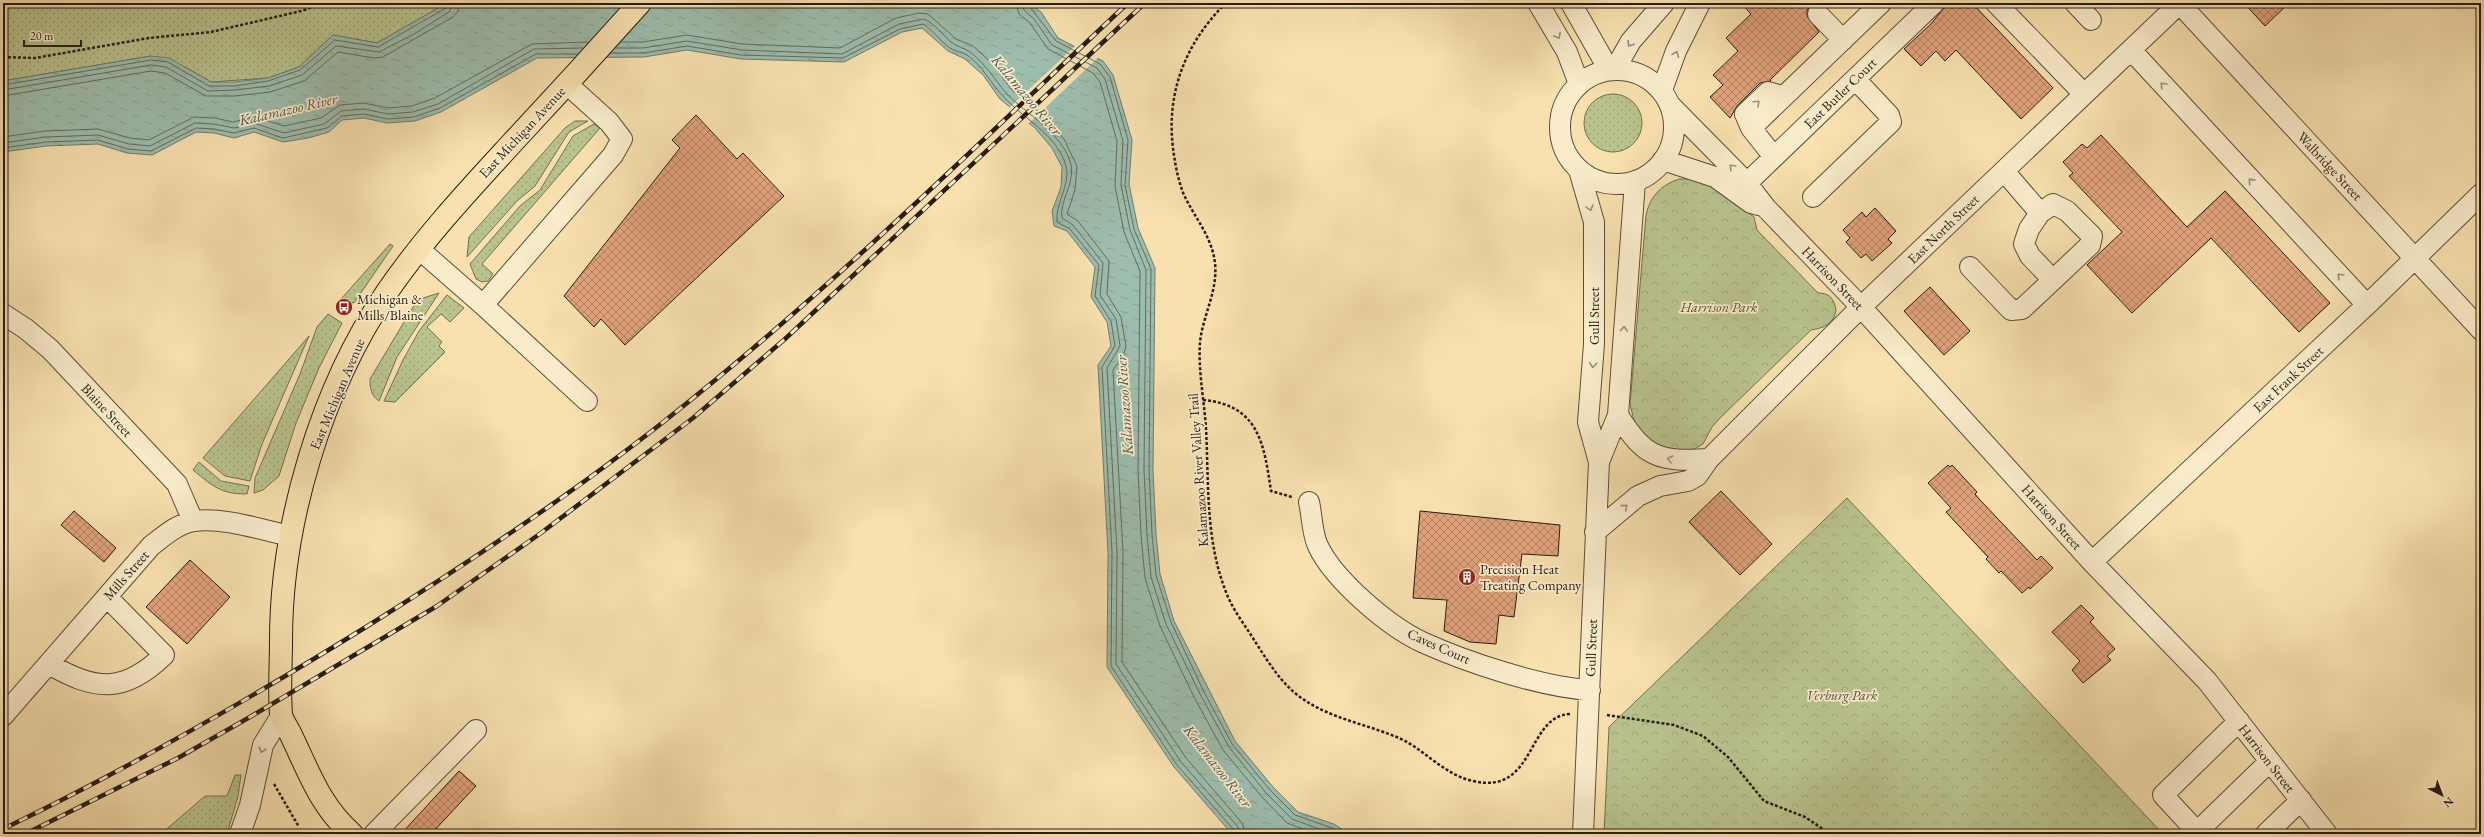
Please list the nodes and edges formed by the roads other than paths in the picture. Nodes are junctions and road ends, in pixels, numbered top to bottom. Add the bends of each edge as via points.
1 (640, 3) edge
2 (1538, 3) edge
3 (1571, 3) edge
4 (1664, 3) edge
5 (1700, 3) edge
6 (1879, 3) edge
7 (1934, 3) edge
8 (1996, 3) edge
9 (2075, 3) edge
10 (2179, 3) edge
11 (1818, 14) dead end
12 (2091, 20) dead end
13 (1842, 40) junction
14 (2130, 50) junction
15 (1612, 69) junction
16 (1855, 79) junction
17 (566, 84) junction
18 (1578, 84) junction
19 (2084, 94) junction
20 (1667, 98) junction
21 (1774, 157) junction
22 (1663, 160) junction
23 (1579, 170) junction
24 (2004, 171) junction
25 (1635, 181) junction
26 (1747, 183) junction
27 (2481, 194) edge
28 (1812, 197) dead end
29 (1766, 208) junction
30 (2040, 213) junction
31 (419, 249) junction
32 (2414, 257) junction
33 (1970, 268) dead end
34 (2053, 280) junction
35 (483, 305) junction
36 (2367, 305) junction
37 (1861, 307) junction
38 (3, 314) edge
39 (2481, 330) edge
40 (587, 401) dead end
41 (1618, 415) junction
42 (1709, 459) junction
43 (1599, 462) junction
44 (1309, 502) road end
45 (193, 522) junction
46 (1595, 532) junction
47 (291, 536) junction
48 (2092, 562) junction
49 (107, 597) junction
50 (49, 664) junction
51 (1590, 690) junction
52 (3, 716) edge
53 (281, 716) junction
54 (2239, 721) junction
55 (476, 730) dead end
56 (2269, 762) junction
57 (2301, 800) junction
58 (345, 832) edge
59 (2198, 833) edge
60 (240, 834) edge
61 (374, 834) edge
62 (1583, 834) edge
63 (2266, 834) edge
64 (2327, 834) edge

1 - 17 main road, East Michigan Avenue
2 -> 18 street via 1567,52
3 - 15 street
4 -> 15 street via 1631,41
20 -> 5 street via 1676,52
6 - 13 street
7 - 16 street, East Butler Court
8 - 19 street
9 - 12 street
10 - 14 street, East North Street
10 - 32 street, Walbridge Street
11 - 13 street
13 - 21 street via 1751,128
14 - 19 street, East North Street
36 -> 14 street
15 - 18 street via 1595,73
15 - 20 street via 1648,78
16 - 21 street, East Butler Court
16 - 28 street via 1889,115 1891,122
17 - 31 main road, East Michigan Avenue via 443,218
17 - 35 street via 609,122 622,139 613,155
18 - 23 street via 1566,99 1560,117 1560,137 1567,155
19 - 24 street, East North Street
20 - 22 street via 1675,125 1672,143
26 -> 20 street, Harrison Street
21 - 26 street, East Butler Court
22 - 25 street via 1651,173
22 - 29 street, Harrison Street via 1715,177 1750,203
23 - 25 street via 1603,182 1615,184
23 -> 43 street, Gull Street via 1594,222 1594,344 1588,422
24 - 30 street
24 - 37 street, East North Street
41 -> 25 street, Gull Street
26 - 29 street, Harrison Street
27 - 32 street, East Frank Street
29 - 37 street, Harrison Street
30 - 34 street via 2029,229 2024,244 2030,256
30 - 34 street via 2053,204 2067,211 2092,236 2090,245
31 - 35 street
31 - 47 main road, East Michigan Avenue via 386,294 352,353 318,430 299,491
32 - 36 street, East Frank Street
32 - 39 street, Walbridge Street
33 - 34 street via 2011,310 2022,309
35 - 40 street
36 - 48 street, East Frank Street
37 - 42 street, East North Street
37 - 48 street, Harrison Street
38 - 45 street, Blaine Street via 26,328 50,348 178,484
42 -> 41 street via 1677,461 1660,457 1645,449 1632,436
41 - 43 street, Gull Street
46 -> 42 street, East North Street via 1638,496 1660,486 1688,481 1697,476
43 - 46 street, Gull Street
44 - 51 street, Caves Court via 1317,546 1336,572 1369,605 1396,626 1420,641 1474,662 1567,689
45 - 47 street, Mills Street via 217,521
45 - 49 street, Mills Street via 170,531 151,546
46 - 51 street, Gull Street
47 - 53 main road, East Michigan Avenue via 281,627
48 - 54 street, Harrison Street via 2207,682
49 - 50 street, Mills Street
49 - 50 street via 164,655 153,666 129,681 109,685 74,679
50 - 52 street, Mills Street
51 - 62 street, Gull Street
53 - 58 main road via 312,783
53 -> 60 street via 263,745 250,805
54 - 56 street, Harrison Street
54 - 59 street via 2163,795
55 - 61 street
56 - 57 street, Harrison Street
56 - 59 street
57 - 63 street
57 - 64 street, Harrison Street

